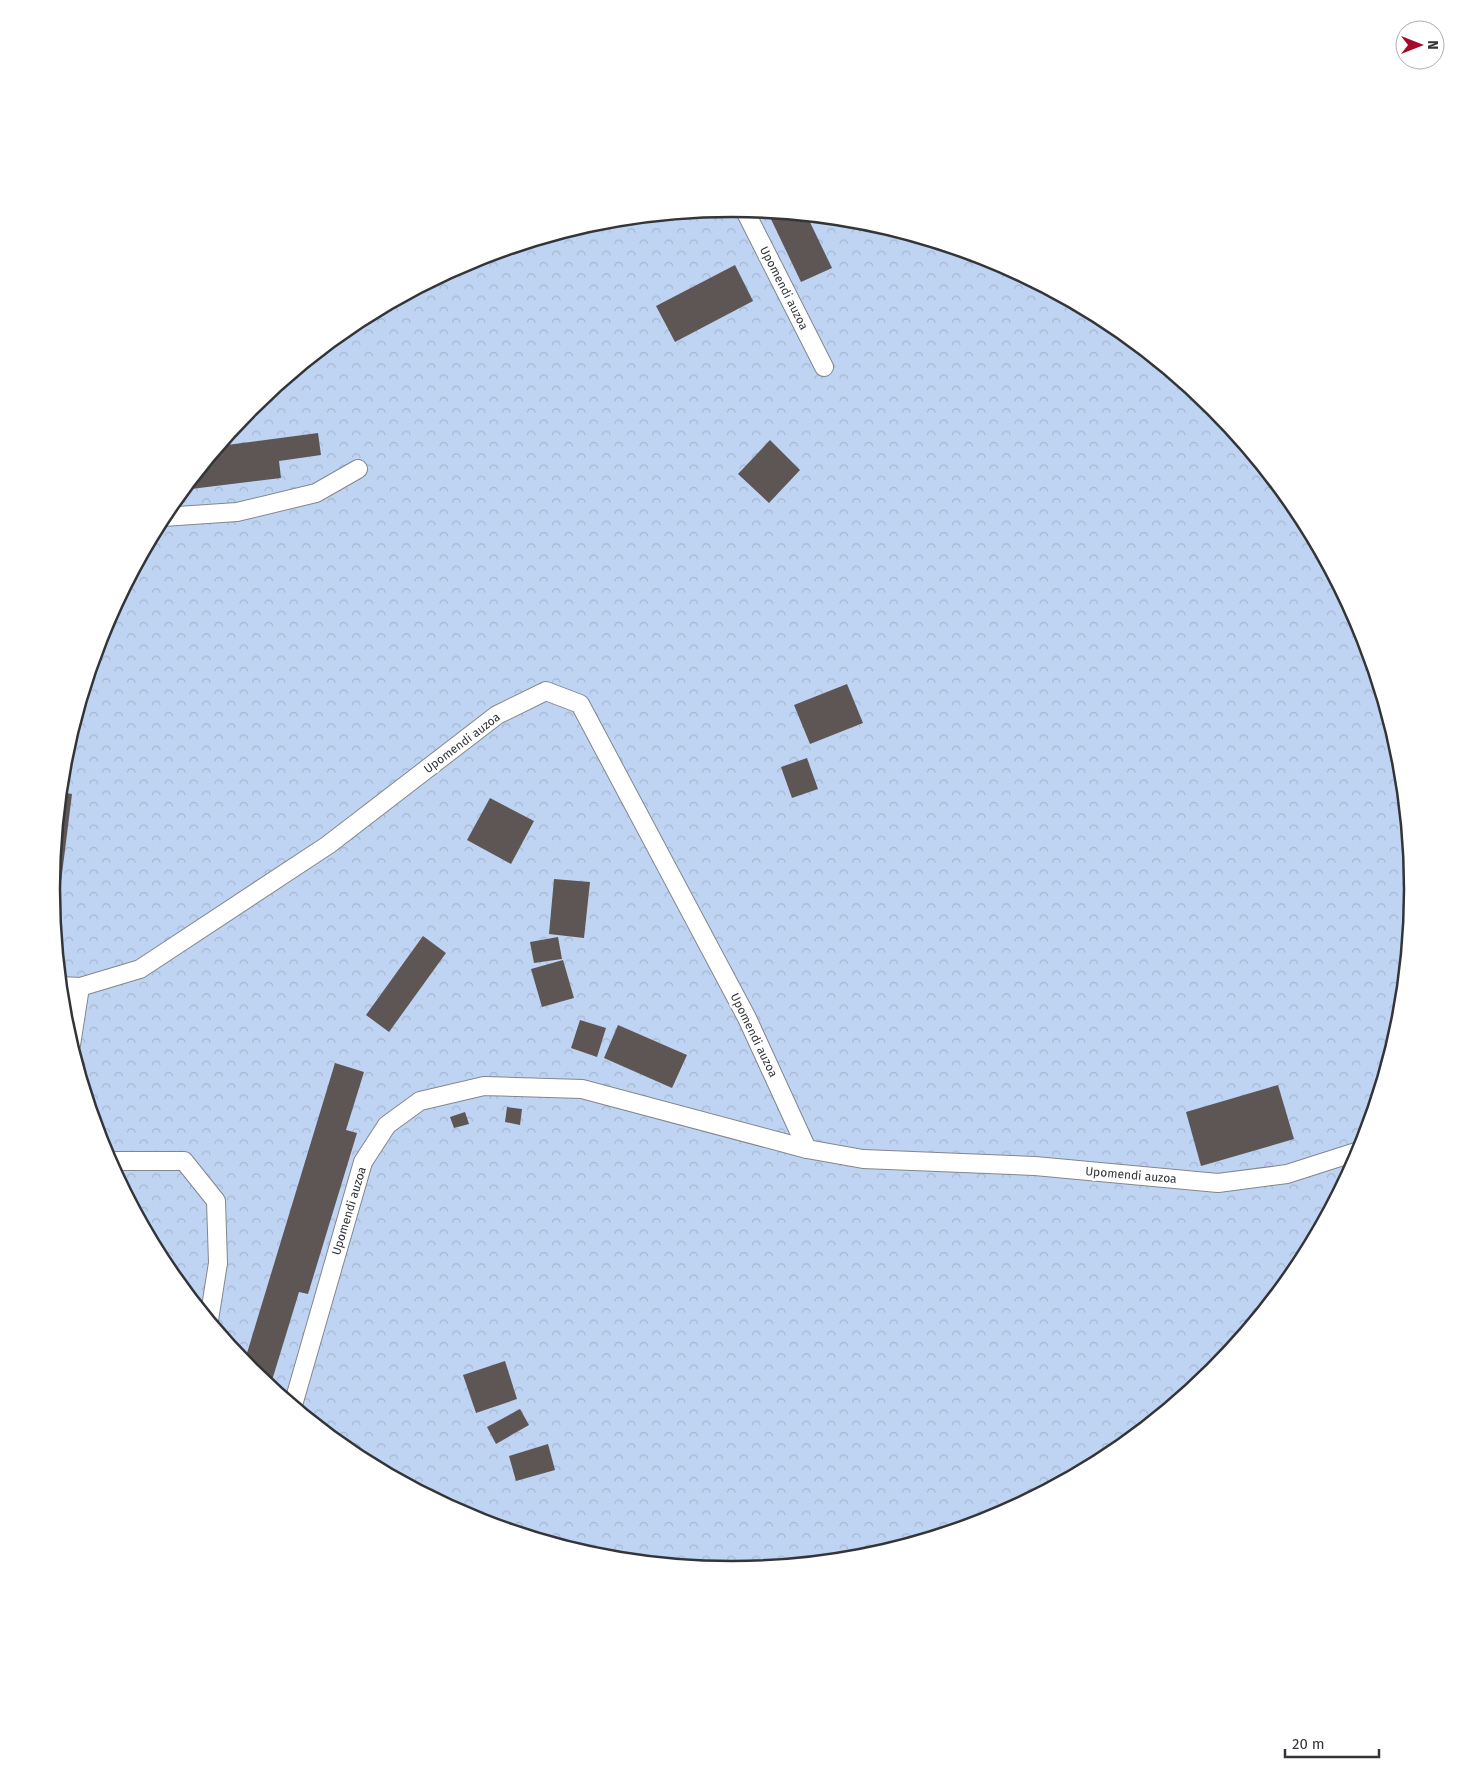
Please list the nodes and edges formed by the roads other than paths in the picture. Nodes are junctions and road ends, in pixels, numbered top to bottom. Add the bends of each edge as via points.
1 (748, 217) edge
2 (824, 367) dead end
3 (358, 469) dead end
4 (173, 516) edge
5 (67, 986) edge
6 (80, 987) junction
7 (74, 1025) edge
8 (807, 1150) junction
9 (1351, 1153) edge
10 (117, 1161) edge
11 (210, 1313) edge
12 (294, 1399) edge

1 - 2 lane, Upomendi auzoa
3 - 4 lane via 316,493 237,512
5 - 6 lane, Upomendi auzoa
6 - 7 lane
6 - 8 lane, Upomendi auzoa via 140,969 328,845 497,715 546,691 580,704 747,1018
8 - 9 lane, Upomendi auzoa via 863,1159 1034,1166 1218,1183 1287,1174
8 - 12 lane, Upomendi auzoa via 582,1090 484,1086 420,1101 387,1125 363,1162
10 - 11 lane via 184,1161 216,1201 218,1263

